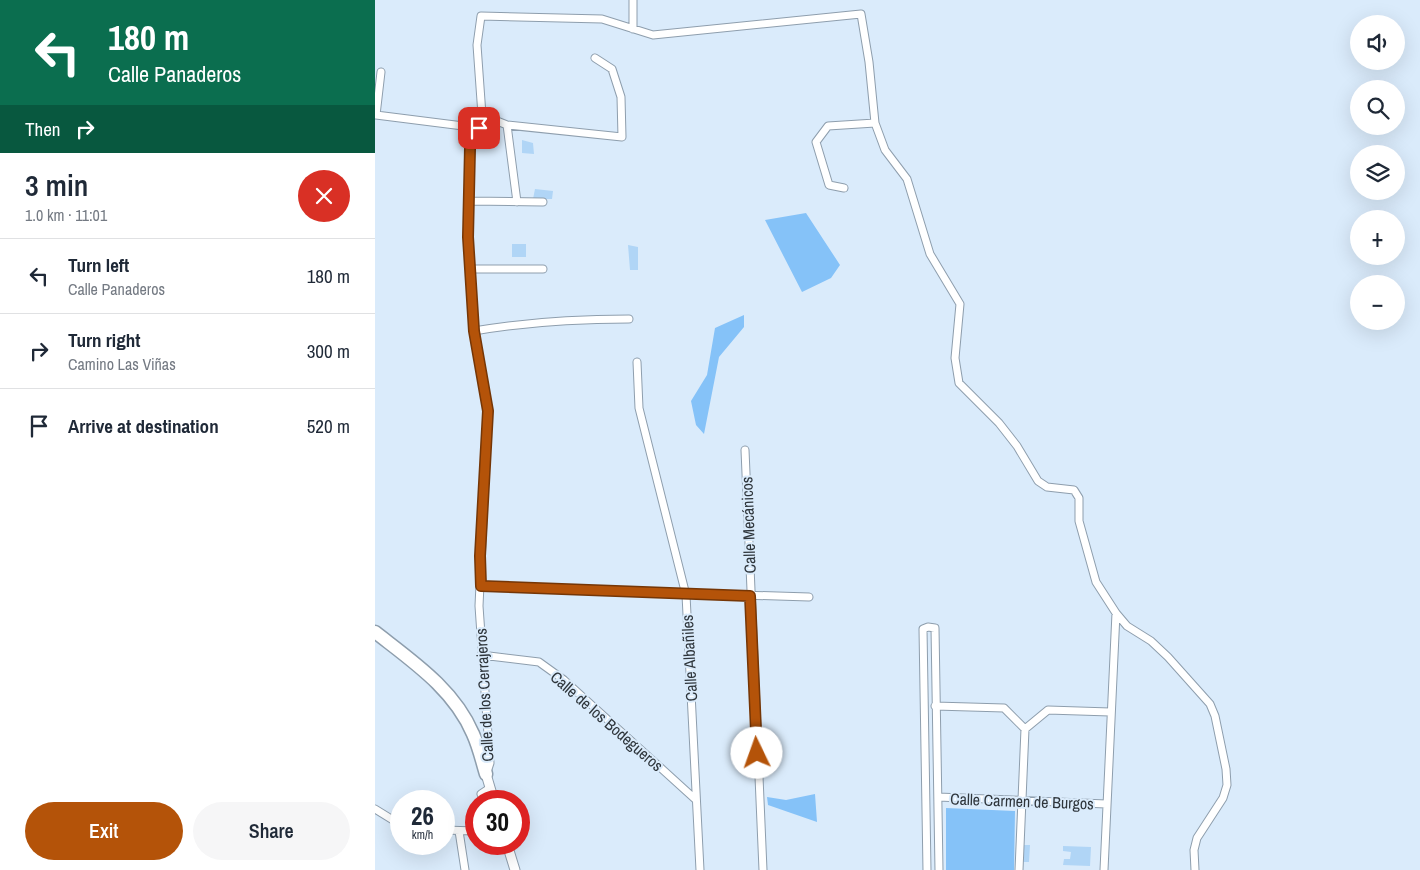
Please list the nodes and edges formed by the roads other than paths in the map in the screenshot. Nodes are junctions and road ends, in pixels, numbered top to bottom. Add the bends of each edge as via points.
1 (633, 0) edge
2 (633, 29) junction
3 (595, 58) dead end
4 (381, 72) dead end
5 (482, 115) junction
6 (875, 123) junction
7 (507, 125) junction
8 (479, 128) junction
9 (844, 188) dead end
10 (469, 201) junction
11 (517, 202) junction
12 (543, 202) dead end
13 (471, 269) junction
14 (543, 269) dead end
15 (629, 319) dead end
16 (474, 331) junction
17 (637, 362) dead end
18 (745, 450) dead end
19 (481, 586) junction
20 (686, 595) junction
21 (750, 596) junction
22 (809, 597) dead end
23 (1116, 613) junction
24 (375, 632) edge
25 (481, 655) junction
26 (935, 706) junction
27 (1110, 712) junction
28 (1025, 728) junction
29 (486, 774) junction
30 (490, 788) joint
31 (487, 790) edge
32 (938, 797) junction
33 (695, 799) junction
34 (1022, 801) junction
35 (1106, 804) junction
36 (375, 809) edge
37 (390, 818) edge
38 (455, 831) edge
39 (459, 831) junction
40 (465, 831) edge
41 (510, 855) edge
42 (465, 870) edge
43 (515, 870) edge
44 (700, 870) edge
45 (763, 870) edge
46 (927, 870) edge
47 (939, 870) edge
48 (1019, 870) edge
49 (1104, 870) edge
50 (1195, 870) edge

1 - 2 street
2 - 5 street, Calle de los Cerrajeros via 602,19 481,16 477,45
2 - 6 street via 653,35 861,14
3 - 7 street via 612,69 621,97 622,137
4 - 8 street via 377,115
5 - 7 street
5 - 8 street, Calle de los Cerrajeros
6 - 9 street via 828,126 816,142 829,185
6 - 23 street via 885,150 907,180 930,254 960,304 955,358 959,383 999,423 1038,481 1047,487 1074,490 1079,498 1079,521 1096,582
7 - 11 street
8 - 10 street, Calle de los Cerrajeros via 470,148
10 - 11 street
10 - 13 street, Calle de los Cerrajeros
11 - 12 street
13 - 14 street
13 - 16 street, Calle de los Cerrajeros
15 - 16 street via 553,320
16 - 19 street, Calle de los Cerrajeros via 488,411
17 - 20 street, Calle Albañiles via 639,408
18 - 21 street, Calle Mecánicos
19 - 20 street
19 - 25 street, Calle de los Cerrajeros
20 - 21 street
20 - 33 street, Calle Albañiles
21 - 22 street
21 - 45 street, Calle Mecánicos
23 - 27 street
23 - 50 street via 1127,626 1168,657 1210,704 1215,716 1227,785 1223,798 1195,845
24 - 29 highway via 448,694 473,734
25 - 29 street, Calle de los Cerrajeros via 490,763
25 - 33 street, Calle de los Bodegueros via 539,662 564,680
26 - 28 street via 1004,708
26 - 32 street
26 - 46 street via 935,628 928,627 923,630
27 - 28 street via 1048,710
27 - 35 street
28 - 34 street
29 - 30 main road, Calle de los Cerrajeros
30 - 31 street
32 - 34 street, Calle Carmen de Burgos
32 - 47 street
33 - 44 street, Calle Albañiles
34 - 35 street, Calle Carmen de Burgos
34 - 48 street
35 - 49 street
36 - 37 street
38 - 39 street
39 - 40 street
39 - 42 street
41 - 43 main road

